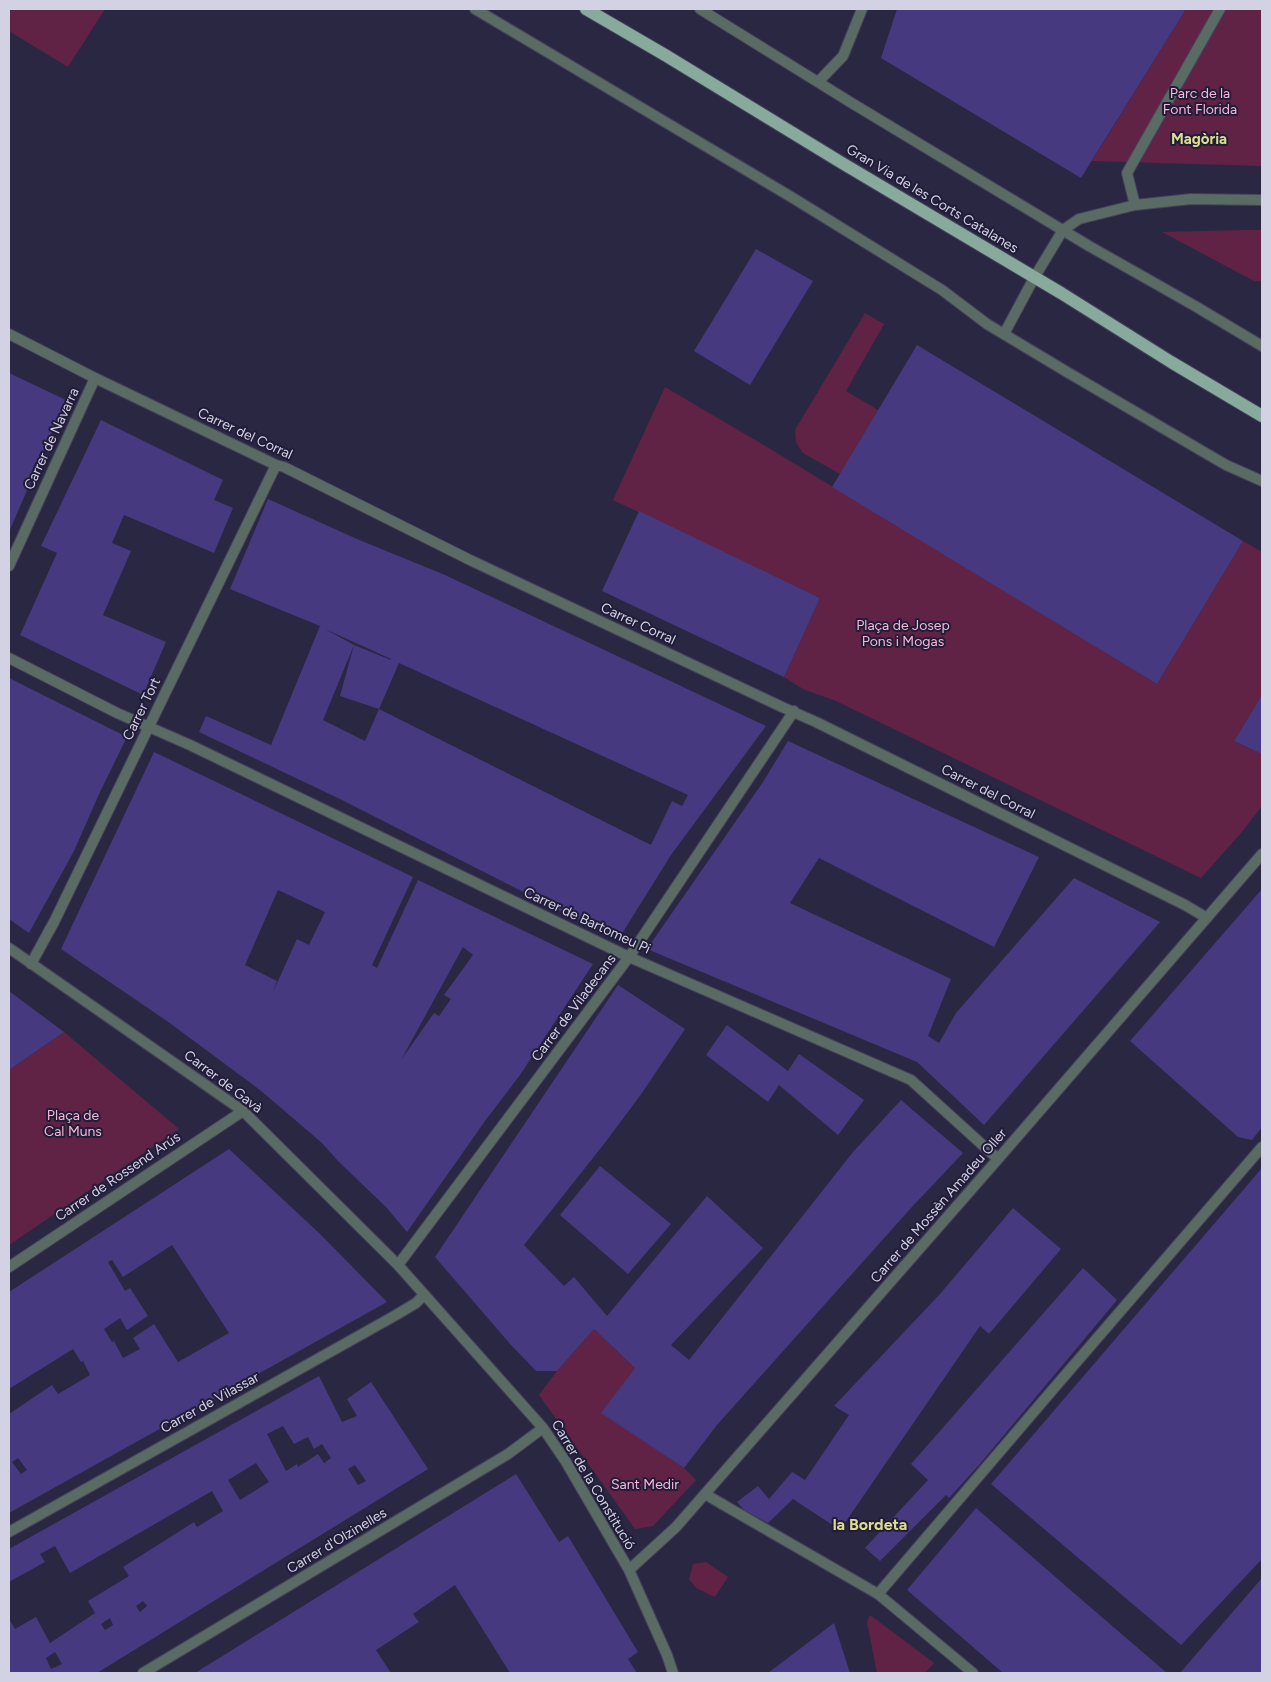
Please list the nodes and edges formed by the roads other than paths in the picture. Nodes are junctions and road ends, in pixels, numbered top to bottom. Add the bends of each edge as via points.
1 (475, 9) edge
2 (586, 9) edge
3 (700, 9) edge
4 (862, 9) edge
5 (1220, 9) edge
6 (819, 82) junction
7 (1262, 200) edge
8 (1135, 205) junction
9 (1063, 230) junction
10 (1034, 278) junction
11 (9, 334) edge
12 (1004, 334) junction
13 (1262, 346) edge
14 (95, 378) junction
15 (1262, 416) edge
16 (276, 466) junction
17 (1262, 481) edge
18 (470, 560) joint
19 (9, 566) edge
20 (9, 658) edge
21 (794, 711) junction
22 (148, 727) junction
23 (1262, 854) edge
24 (1207, 918) junction
25 (9, 948) edge
26 (629, 957) junction
27 (31, 964) junction
28 (243, 1111) junction
29 (1262, 1148) edge
30 (998, 1159) junction
31 (398, 1265) junction
32 (9, 1267) edge
33 (424, 1295) junction
34 (543, 1428) junction
35 (705, 1494) junction
36 (9, 1532) edge
37 (629, 1570) junction
38 (878, 1594) junction
39 (142, 1673) edge
40 (673, 1673) edge
41 (973, 1673) edge

1 - 12 street via 793,198 942,290
2 - 10 main road, Gran Via de les Corts Catalanes
3 - 6 street
4 - 6 street via 843,56
5 - 8 street via 1127,173
6 - 9 street
7 - 8 street via 1191,199
8 - 9 street via 1078,219
9 - 10 street
9 - 13 street
10 - 12 street
10 - 15 main road, Gran Via de les Corts Catalanes
11 - 14 street, Carrer del Corral
12 - 17 street via 1226,465
14 - 16 street, Carrer del Corral
14 - 19 street, Carrer de Navarra
16 - 18 street, Carrer del Corral via 284,467
16 - 22 street, Carrer Tort
18 - 21 street, Carrer Corral
20 - 22 street, Carrer de Bartomeu Pi
21 - 24 street, Carrer del Corral
21 - 26 street, Carrer de Viladecans
22 - 26 street, Carrer de Bartomeu Pi
22 - 27 street, Carrer Tort
23 - 24 street, Carrer de Mossèn Amadeu Oller
24 - 30 street, Carrer de Mossèn Amadeu Oller
25 - 27 street, Carrer de Gavà
26 - 30 street, Carrer de Bartomeu Pi via 911,1080
26 - 31 street, Carrer de Viladecans
27 - 28 street, Carrer de Gavà
28 - 31 street, Carrer de Gavà
28 - 32 street, Carrer de Rossend Arús
29 - 38 street
30 - 35 street, Carrer de Mossèn Amadeu Oller
31 - 33 street, Carrer de la Constitució
33 - 34 street, Carrer de la Constitució
33 - 36 street, Carrer de Vilassar via 416,1303
34 - 37 street, Carrer de la Constitució
34 - 39 street, Carrer d'Olzinelles via 508,1454
35 - 37 street, Carrer de Mossèn Amadeu Oller via 676,1527
35 - 38 street
37 - 40 street, Carrer de la Constitució
38 - 41 street

